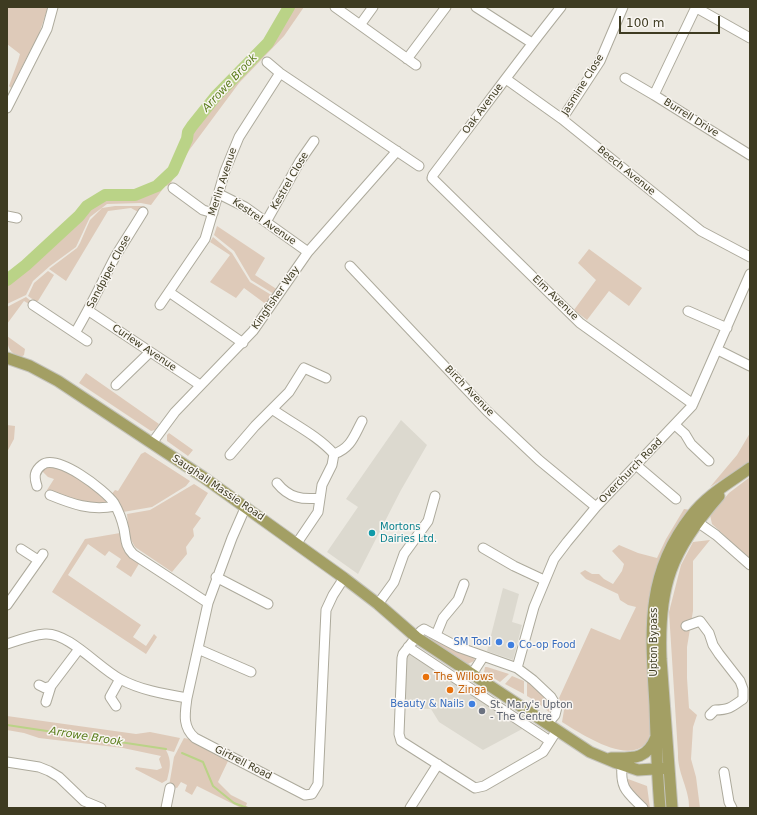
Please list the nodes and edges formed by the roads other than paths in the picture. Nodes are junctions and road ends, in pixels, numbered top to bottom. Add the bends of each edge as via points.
1 (53, 7) edge
2 (335, 7) edge
3 (373, 7) edge
4 (446, 7) edge
5 (476, 7) edge
6 (561, 7) edge
7 (624, 7) edge
8 (696, 7) edge
9 (360, 25) junction
10 (750, 38) edge
11 (532, 43) junction
12 (407, 59) junction
13 (267, 62) dead end
14 (416, 65) dead end
15 (280, 73) junction
16 (625, 78) dead end
17 (506, 79) junction
18 (654, 95) junction
19 (7, 108) edge
20 (562, 119) junction
21 (314, 141) dead end
22 (397, 151) junction
23 (750, 155) edge
24 (419, 166) dead end
25 (433, 175) joint
26 (173, 188) dead end
27 (219, 194) junction
28 (143, 212) dead end
29 (213, 213) junction
30 (7, 216) edge
31 (17, 218) dead end
32 (266, 222) junction
33 (308, 252) junction
34 (750, 257) edge
35 (350, 266) dead end
36 (750, 274) edge
37 (169, 292) junction
38 (33, 305) dead end
39 (160, 305) dead end
40 (688, 310) dead end
41 (89, 311) junction
42 (727, 328) junction
43 (75, 333) junction
44 (87, 341) dead end
45 (243, 343) junction
46 (718, 350) junction
47 (150, 352) junction
48 (7, 358) edge
49 (750, 366) edge
50 (326, 378) dead end
51 (116, 385) dead end
52 (200, 385) junction
53 (693, 404) junction
54 (272, 409) junction
55 (362, 421) dead end
56 (675, 425) junction
57 (152, 443) junction
58 (334, 454) junction
59 (230, 455) dead end
60 (710, 461) dead end
61 (636, 465) junction
62 (750, 468) edge
63 (277, 483) dead end
64 (37, 486) dead end
65 (50, 495) dead end
66 (435, 496) dead end
67 (320, 498) junction
68 (676, 499) dead end
69 (115, 506) junction
70 (246, 506) junction
71 (596, 507) junction
72 (694, 519) junction
73 (297, 543) junction
74 (483, 548) dead end
75 (21, 549) dead end
76 (750, 565) edge
77 (216, 576) junction
78 (344, 578) junction
79 (544, 580) junction
80 (464, 584) dead end
81 (208, 603) junction
82 (268, 604) dead end
83 (378, 604) junction
84 (7, 605) edge
85 (686, 626) dead end
86 (436, 635) junction
87 (416, 637) junction
88 (7, 644) edge
89 (408, 647) junction
90 (79, 649) junction
91 (198, 649) junction
92 (483, 657) junction
93 (517, 668) junction
94 (251, 672) dead end
95 (472, 674) junction
96 (120, 679) junction
97 (39, 685) dead end
98 (51, 686) junction
99 (187, 698) junction
100 (746, 699) edge
101 (46, 702) dead end
102 (116, 706) dead end
103 (710, 715) dead end
104 (552, 727) junction
105 (656, 736) junction
106 (550, 741) junction
107 (602, 758) junction
108 (7, 762) edge
109 (438, 764) junction
110 (623, 765) junction
111 (663, 766) junction
112 (724, 772) dead end
113 (170, 788) dead end
114 (101, 808) edge
115 (166, 808) edge
116 (410, 808) edge
117 (643, 808) edge
118 (660, 808) edge
119 (672, 808) edge
120 (732, 808) edge

1 - 19 street via 47,28
2 - 9 street
3 - 9 street
4 - 12 street
5 - 11 street
6 - 11 street, Oak Avenue
7 - 20 street, Jasmine Close via 600,61
8 - 10 street
8 - 18 street, Burrell Drive
9 - 12 street
11 - 17 street, Oak Avenue
12 - 14 street
13 - 15 street
15 - 22 street
15 - 27 street, Merlin Avenue via 239,137
16 - 18 street
17 - 20 street, Beech Avenue
17 - 25 street, Oak Avenue
18 - 23 street, Burrell Drive
20 - 34 street, Beech Avenue via 701,231
21 - 32 street, Kestrel Close
22 - 24 street
22 - 33 street, Kingfisher Way
25 - 53 street, Elm Avenue via 432,178 580,323
26 - 29 street via 203,210
27 - 29 street, Merlin Avenue
27 - 32 street, Kestrel Avenue via 245,207
28 - 41 street, Sandpiper Close via 116,256
29 - 37 street, Merlin Avenue via 205,239
30 - 31 street
32 - 33 street, Kestrel Avenue
33 - 45 street, Kingfisher Way
35 - 71 street, Birch Avenue via 493,416 539,460
36 - 42 street, Overchurch Road
37 - 39 street, Merlin Avenue
37 - 45 street
38 - 43 street
40 - 42 street
41 - 43 street, Sandpiper Close
41 - 47 street, Curlew Avenue
42 - 46 street, Overchurch Road
43 - 44 street
45 - 52 street, Kingfisher Way
46 - 49 street
46 - 53 street, Overchurch Road
47 - 51 street
47 - 52 street, Curlew Avenue
48 - 57 main road, Saughall Massie Road via 30,366 58,382
50 - 54 street via 304,368 289,392
52 - 57 street, Kingfisher Way via 175,412
53 - 56 street, Overchurch Road
54 - 58 street via 324,443
54 - 59 street
55 - 58 street via 348,446
56 - 60 street
56 - 61 street, Overchurch Road
57 - 70 main road, Saughall Massie Road
58 - 67 street via 332,465 322,485
61 - 68 street
61 - 71 street, Overchurch Road
62 - 72 main road, Upton Bypass via 714,492
63 - 67 street via 293,496 305,499
64 - 69 street via 35,473 38,468 49,462 61,464 93,484
65 - 69 street via 78,506
66 - 83 street via 428,521 407,550 394,582
67 - 73 street via 318,512
69 - 81 street via 124,526 126,544 133,554
70 - 73 main road, Saughall Massie Road
70 - 77 street, Girtrell Road
71 - 79 street, Overchurch Road via 560,550
72 - 76 street
72 - 105 main road, Upton Bypass via 671,548 661,573 654,605 652,650
72 - 111 main road, Upton Bypass via 671,569 662,610 660,636
73 - 78 main road, Saughall Massie Road
74 - 79 street
75 - 84 street via 41,557
77 - 81 street, Girtrell Road
77 - 82 street
78 - 83 main road, Saughall Massie Road
78 - 99 street, Girtrell Road via 326,610 318,784 312,794 304,795 195,738 190,734 185,721
79 - 93 street, Overchurch Road
80 - 86 street via 458,600 443,618
81 - 91 street, Girtrell Road
83 - 87 main road, Saughall Massie Road
85 - 100 street via 700,621 709,633 718,654 740,681
86 - 87 street via 424,629
86 - 92 street
87 - 89 street
87 - 95 main road, Saughall Massie Road
88 - 90 street via 47,634 59,636
89 - 106 street
89 - 109 street via 402,658 399,737 401,741
90 - 96 street
90 - 98 street
91 - 94 street
91 - 99 street, Girtrell Road
92 - 93 street
92 - 95 street
93 - 104 street via 541,687 555,703 557,708
95 - 104 main road, Saughall Massie Road
96 - 99 street via 141,688
96 - 102 street via 106,698
97 - 98 street via 45,688
98 - 101 street
100 - 103 street via 731,708 715,710
104 - 106 street
104 - 107 main road, Saughall Massie Road
105 - 107 main road via 649,750 640,756
105 - 111 main road, Upton Bypass
106 - 109 street via 543,752 481,788 475,788
107 - 110 main road, Saughall Massie Road
108 - 114 street via 49,771 84,801
109 - 116 street
110 - 111 main road, Saughall Massie Road
110 - 117 street via 624,787
111 - 118 main road, Upton Bypass
111 - 119 main road, Upton Bypass
112 - 120 street
113 - 115 street

